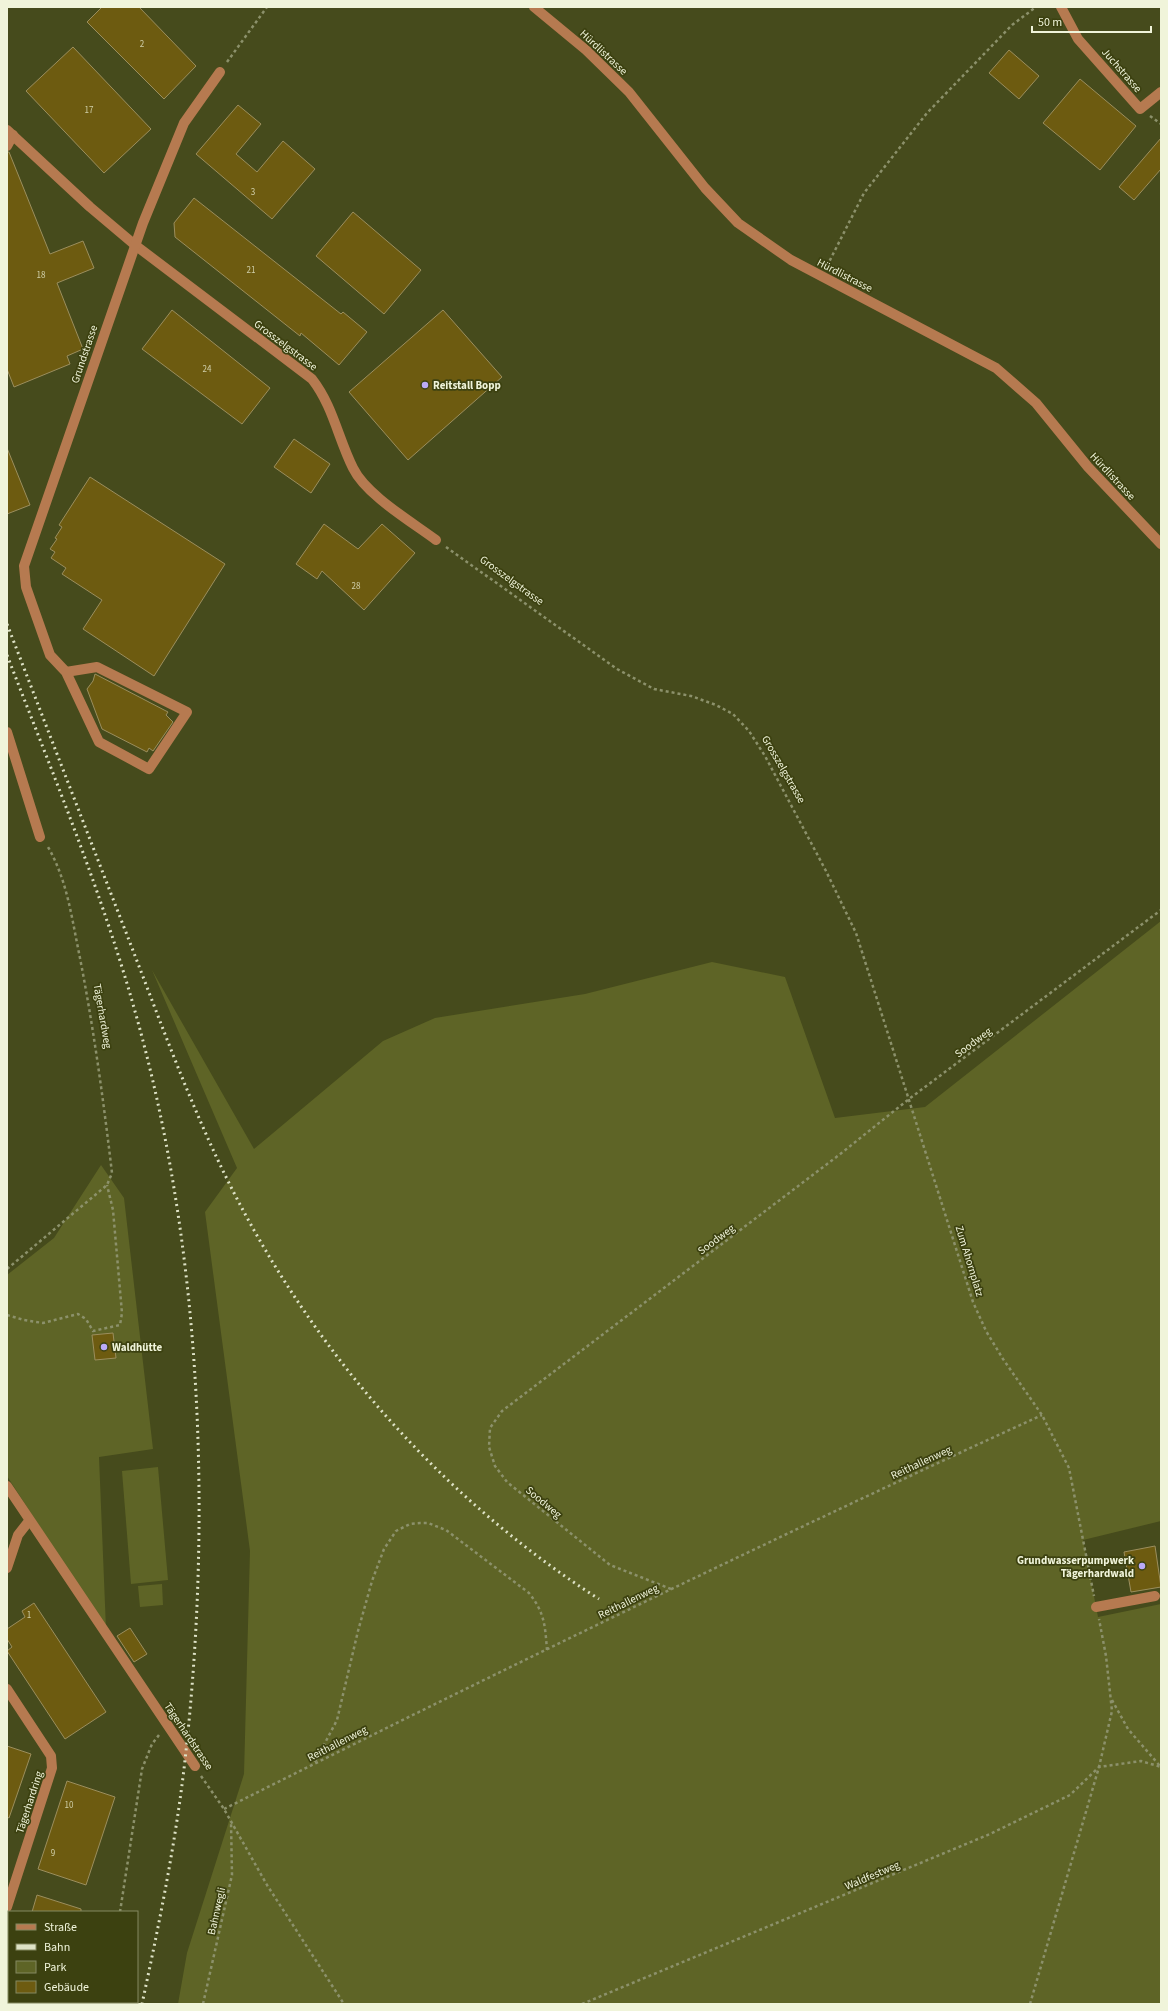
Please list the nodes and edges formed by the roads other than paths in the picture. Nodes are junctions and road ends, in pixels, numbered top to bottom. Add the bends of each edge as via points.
1 (534, 7) edge
2 (1061, 7) edge
3 (220, 72) road end
4 (1161, 92) edge
5 (10, 132) edge
6 (7, 146) edge
7 (135, 245) junction
8 (436, 540) road end
9 (1161, 544) edge
10 (66, 672) junction
11 (7, 732) edge
12 (40, 838) road end
13 (7, 1486) edge
14 (29, 1521) junction
15 (7, 1568) edge
16 (1155, 1596) dead end
17 (1096, 1607) road end
18 (7, 1690) edge
19 (195, 1766) road end
20 (7, 1907) edge

1 - 9 street, Hürdlistrasse via 586,50 629,92 715,200 738,223 778,252 821,277 996,368 1036,403 1088,467
2 - 4 street, Juchstrasse via 1078,38 1140,109
3 - 7 street, Grundstrasse via 184,123
5 - 6 street
5 - 7 street, Grosszelgstrasse
7 - 8 street, Grosszelgstrasse via 312,379 323,392 354,469 377,497
7 - 10 street, Grundstrasse via 24,566 26,587 50,655
10 - 10 street via 99,742 149,769 187,712 97,667
11 - 12 street
13 - 14 street, Tägerhardstrasse
14 - 15 street via 18,1535
14 - 19 street, Tägerhardstrasse
16 - 17 street
18 - 20 street, Tägerhardring via 51,1756 52,1768

